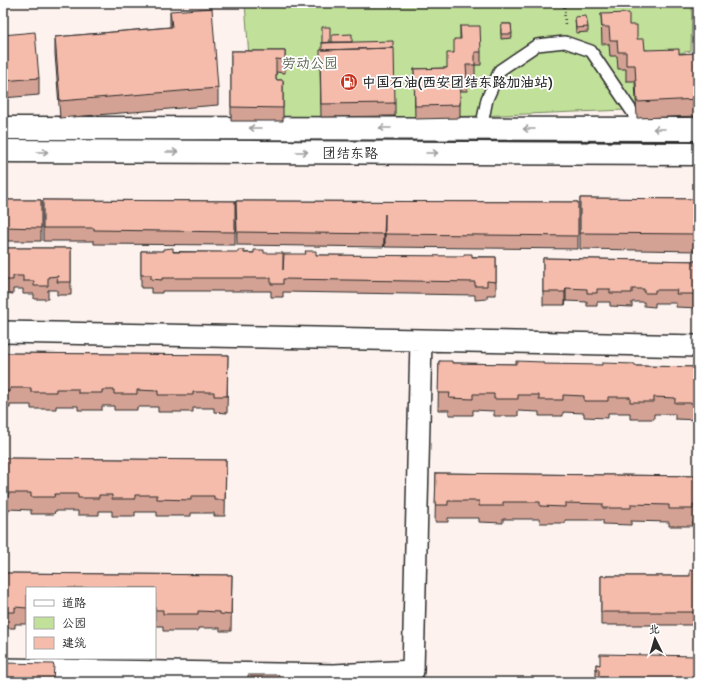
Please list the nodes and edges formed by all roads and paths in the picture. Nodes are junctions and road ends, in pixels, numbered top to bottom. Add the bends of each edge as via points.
1 (564, 3) edge
2 (565, 42) junction
3 (3, 128) edge
4 (481, 128) junction
5 (638, 129) junction
6 (698, 129) edge
7 (3, 152) edge
8 (698, 154) edge
9 (3, 332) edge
10 (421, 340) junction
11 (698, 346) edge
12 (3, 669) edge
13 (334, 679) edge

1 - 2 path
2 - 4 lane via 537,44 500,70 487,99
2 - 5 lane via 591,51 633,113
4 -> 3 street
5 -> 4 street
6 -> 5 street
7 -> 8 street, 团结东路
9 - 10 street
10 - 11 street
10 - 13 street via 413,671
12 - 13 street

